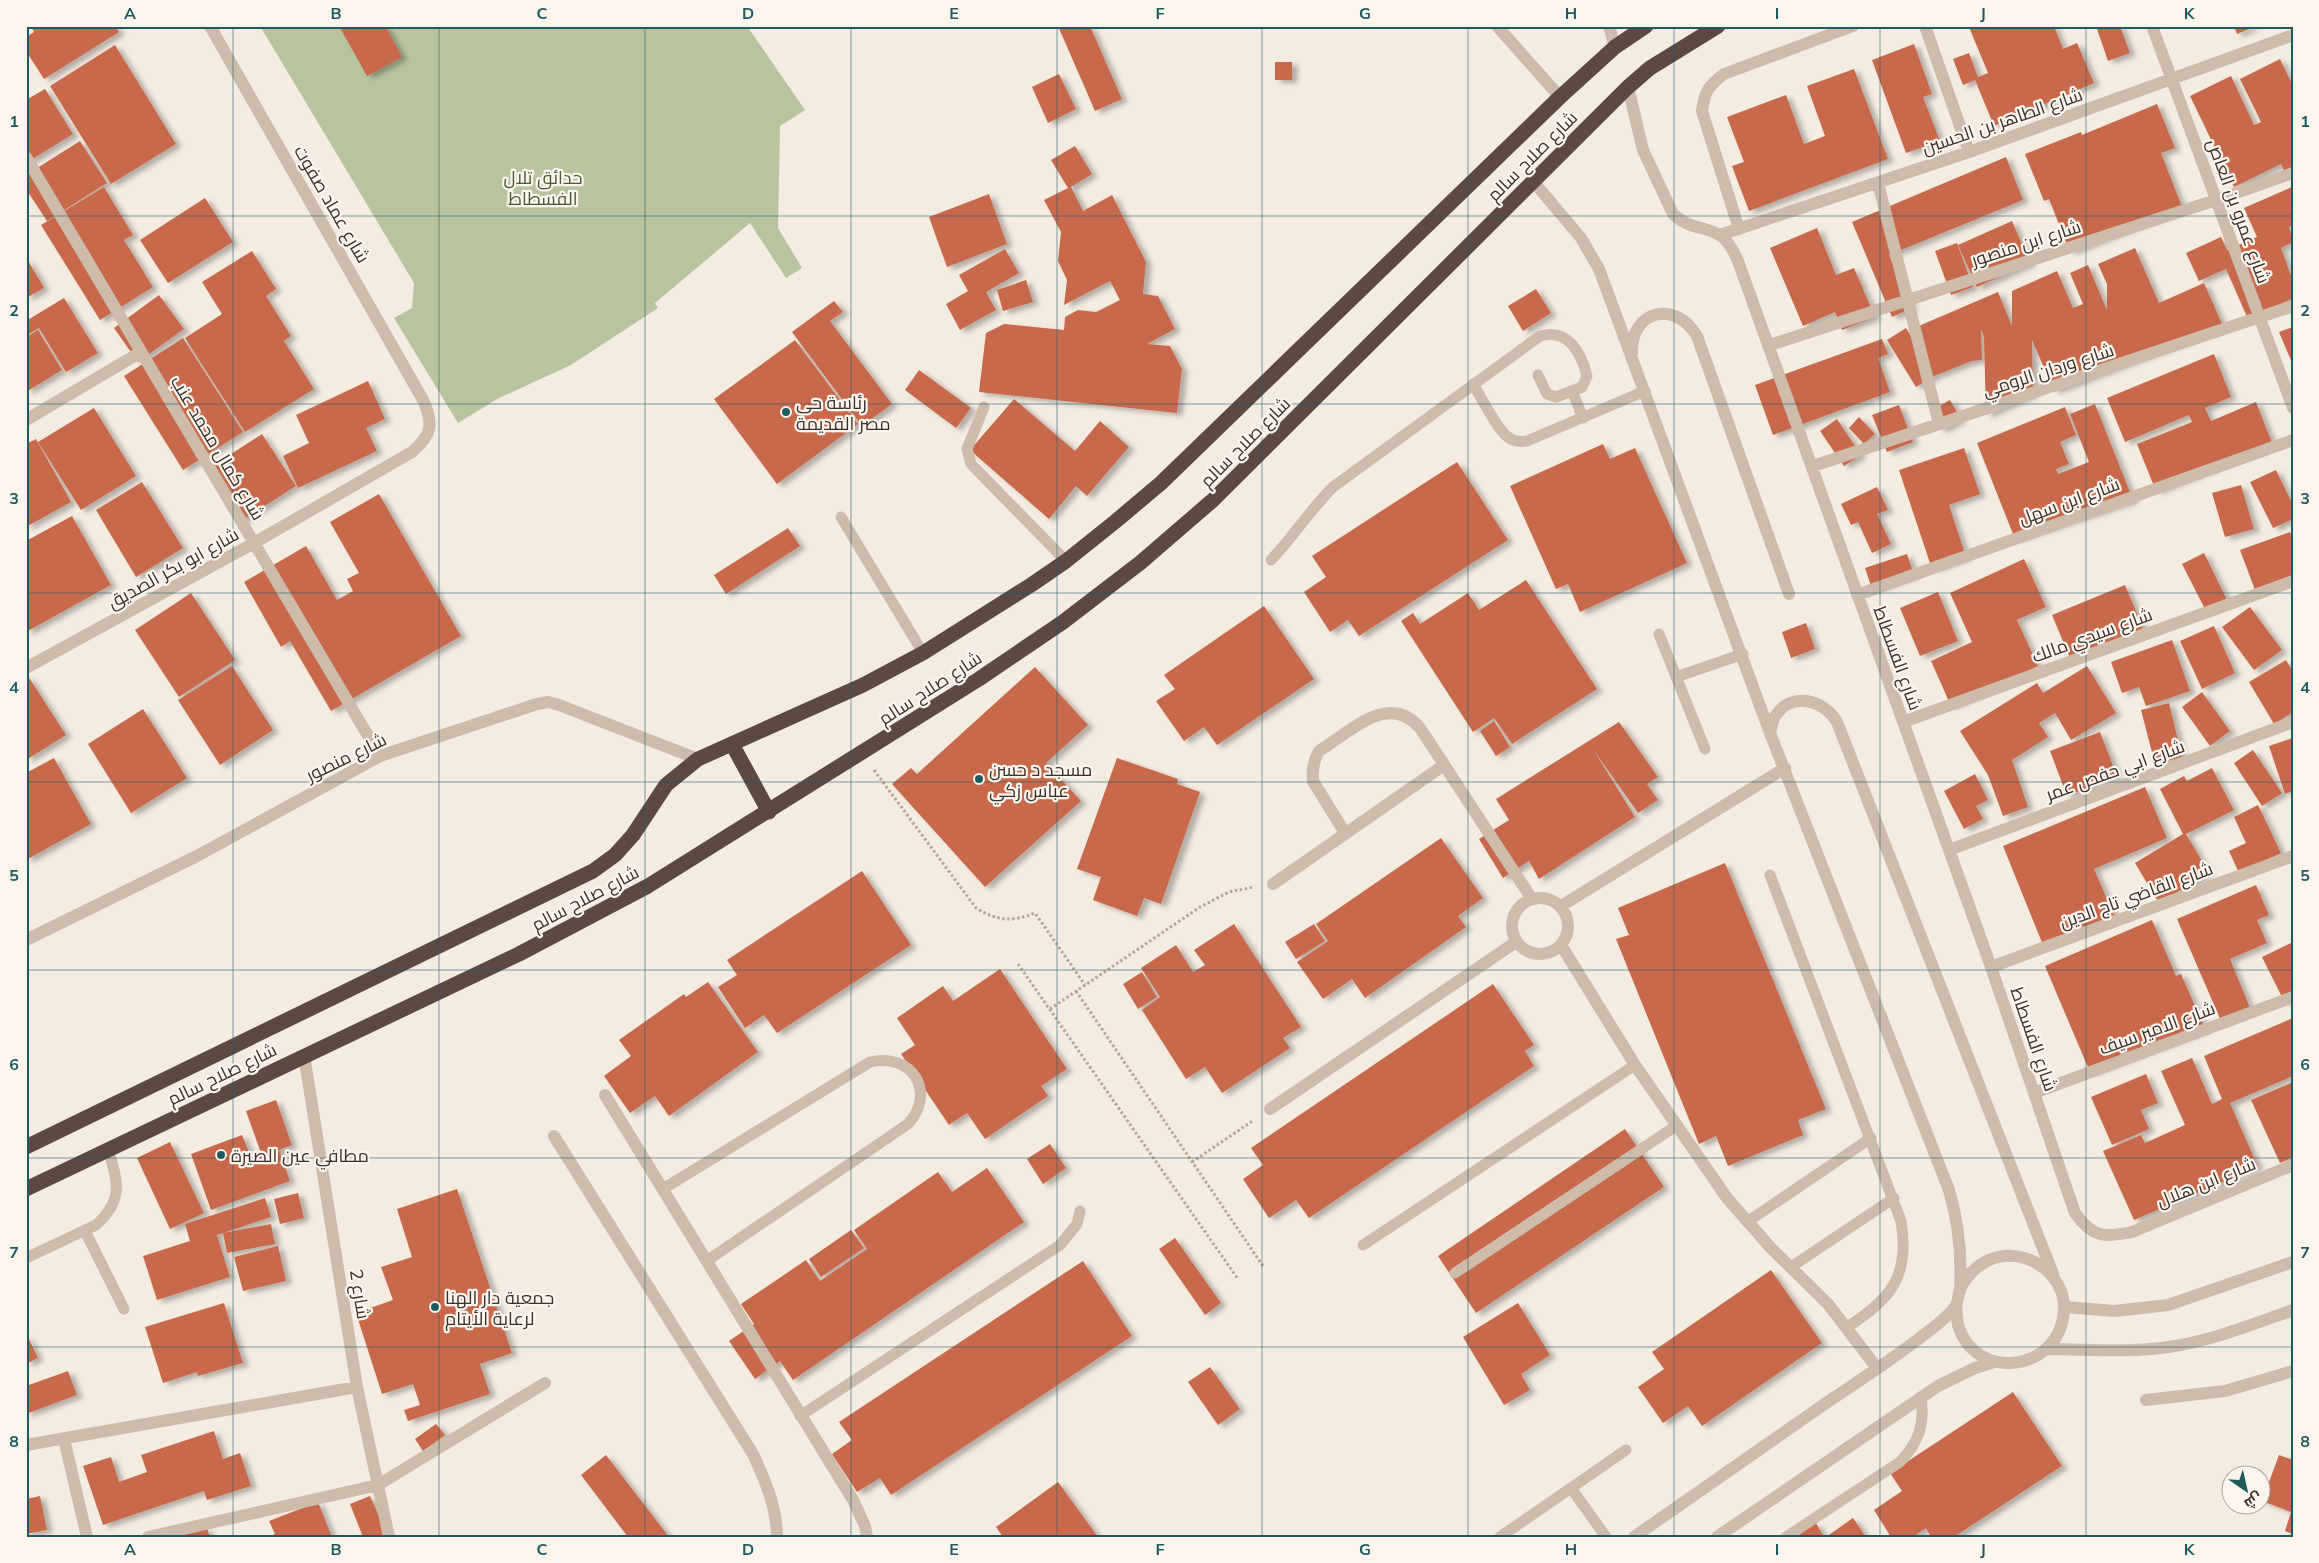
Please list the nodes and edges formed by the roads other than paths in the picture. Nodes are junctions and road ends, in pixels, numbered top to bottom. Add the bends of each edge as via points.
1 (210, 26) edge
2 (1497, 26) edge
3 (1609, 26) edge
4 (1646, 26) edge
5 (1718, 26) edge
6 (1853, 26) edge
7 (1924, 26) edge
8 (2152, 26) edge
9 (2293, 35) edge
10 (1616, 47) junction
11 (2172, 79) junction
12 (1628, 87) junction
13 (1560, 97) junction
14 (1969, 152) junction
15 (26, 157) edge
16 (2293, 173) edge
17 (1533, 181) junction
18 (1878, 182) junction
19 (2216, 200) junction
20 (1739, 229) junction
21 (1720, 235) junction
22 (1906, 300) junction
23 (2293, 306) edge
24 (2260, 318) junction
25 (1770, 344) junction
26 (141, 352) junction
27 (1632, 357) junction
28 (1538, 375) dead end
29 (1473, 384) junction
30 (1572, 391) junction
31 (1644, 391) junction
32 (423, 400) joint
33 (984, 407) dead end
34 (2293, 408) edge
35 (1583, 418) junction
36 (26, 420) edge
37 (1940, 424) junction
38 (2293, 440) edge
39 (1813, 466) junction
40 (841, 517) dead end
41 (254, 543) junction
42 (1271, 560) dead end
43 (1066, 561) junction
44 (2293, 581) edge
45 (1789, 594) dead end
46 (1857, 595) junction
47 (1659, 634) dead end
48 (923, 653) junction
49 (1743, 654) junction
50 (26, 668) edge
51 (1676, 677) junction
52 (1903, 722) junction
53 (2293, 722) edge
54 (1770, 733) junction
55 (732, 744) junction
56 (1705, 749) dead end
57 (380, 756) junction
58 (698, 759) junction
59 (1444, 765) junction
60 (1785, 768) junction
61 (770, 812) junction
62 (1345, 833) junction
63 (1949, 850) junction
64 (2293, 856) edge
65 (1770, 874) dead end
66 (1272, 884) road end
67 (1532, 899) junction
68 (1561, 906) junction
69 (26, 940) edge
70 (1516, 942) junction
71 (1562, 945) junction
72 (1991, 967) junction
73 (2293, 997) edge
74 (304, 1055) junction
75 (1635, 1064) junction
76 (2034, 1093) junction
77 (605, 1095) dead end
78 (1270, 1109) road end
79 (1676, 1126) junction
80 (554, 1136) dead end
81 (1871, 1138) junction
82 (26, 1147) edge
83 (108, 1150) junction
84 (2293, 1165) edge
85 (663, 1188) junction
86 (26, 1189) edge
87 (1894, 1198) junction
88 (1080, 1211) dead end
89 (1747, 1222) junction
90 (85, 1231) junction
91 (2132, 1232) joint
92 (1363, 1245) dead end
93 (26, 1258) edge
94 (708, 1260) junction
95 (2293, 1262) edge
96 (1791, 1267) junction
97 (1455, 1273) dead end
98 (2056, 1280) junction
99 (1960, 1291) junction
100 (1956, 1306) junction
101 (2064, 1307) junction
102 (124, 1309) dead end
103 (2293, 1310) edge
104 (1847, 1327) junction
105 (2047, 1349) junction
106 (1994, 1362) junction
107 (1877, 1368) junction
108 (2293, 1371) edge
109 (545, 1383) dead end
110 (358, 1387) junction
111 (1920, 1397) junction
112 (2146, 1400) dead end
113 (800, 1416) junction
114 (64, 1439) junction
115 (26, 1445) edge
116 (1626, 1450) dead end
117 (378, 1485) junction
118 (1571, 1488) junction
119 (87, 1537) edge
120 (148, 1537) edge
121 (389, 1537) edge
122 (776, 1537) edge
123 (867, 1537) edge
124 (1500, 1537) edge
125 (1606, 1537) edge
126 (1634, 1537) edge
127 (1717, 1537) edge
128 (1786, 1537) edge

1 - 32 street, شارع عماد صفوت
2 - 13 street
3 - 10 street
4 - 10 highway, شارع صلاح سالم
5 - 12 highway, شارع صلاح سالم via 1678,50
6 - 20 street via 1724,74 1710,84 1702,111
7 - 14 street
8 - 11 street, شارع عمرو بن العاص
9 - 11 street, شارع الطاهر بن الحسين
10 - 13 highway, شارع صلاح سالم
11 - 14 street, شارع الطاهر بن الحسين
11 - 19 street, شارع عمرو بن العاص
12 - 17 highway, شارع صلاح سالم
12 - 21 street, شارع الفسطاط via 1643,150 1673,214 1681,222
13 - 43 highway, شارع صلاح سالم via 1161,483
14 - 18 street, شارع الطاهر بن الحسين
15 - 26 street, شارع كمال محمد عنب
16 - 19 street, شارع ابن منصور
17 - 27 street via 1591,253
17 - 61 highway, شارع صلاح سالم via 1213,500 1147,557 1063,622 979,679
18 - 20 street, شارع الطاهر بن الحسين
18 - 22 street
19 - 22 street, شارع ابن منصور
19 - 24 street, شارع عمرو بن العاص
20 - 21 street, شارع الطاهر بن الحسين
21 - 25 street, شارع الفسطاط via 1734,249
22 - 25 street, شارع ابن منصور
22 - 37 street
23 - 24 street, شارع وردان الرومي
24 - 34 street, شارع عمرو بن العاص
24 - 37 street, شارع وردان الرومي
25 - 39 street, شارع الفسطاط
26 - 36 street
26 - 41 street, شارع كمال محمد عنب
27 - 31 street
27 - 45 street via 1635,332 1654,315 1674,315 1691,325 1698,336
28 - 30 lane via 1544,390 1551,396
29 - 30 lane via 1548,333 1565,337 1572,343 1586,372 1585,385
29 - 35 lane via 1505,435 1514,441 1527,441
29 - 42 lane via 1333,486
30 - 35 lane
31 - 35 lane
31 - 49 street
32 - 41 street, شارع ابو بكر الصديق via 431,427 424,442
33 - 43 lane via 967,449 971,464
37 - 39 street, شارع وردان الرومي
38 - 46 street, شارع ابن سهل
39 - 46 street, شارع الفسطاط
40 - 48 lane
41 - 50 street, شارع ابو بكر الصديق
41 - 57 street, شارع كمال محمد عنب
43 - 48 highway, شارع صلاح سالم
44 - 52 street, شارع سيدي مالك
46 - 52 street, شارع الفسطاط
47 - 51 lane
48 - 55 highway, شارع صلاح سالم via 863,685
49 - 51 lane
49 - 54 street
51 - 56 lane
52 - 63 street, شارع الفسطاط
53 - 63 street, شارع ابي حفص عمر
54 - 60 street
54 - 98 street via 1774,716 1782,708 1804,700 1826,708 1837,722
55 - 58 highway, شارع صلاح سالم
55 - 61 highway
57 - 58 street, شارع منصور via 548,702 624,728
57 - 69 street, شارع منصور via 197,856
58 - 82 highway, شارع صلاح سالم via 666,785 633,836 593,871
59 - 62 street
59 - 62 street via 1413,720 1393,712 1373,716 1319,751 1313,766 1314,781
59 - 67 street
60 - 68 street
60 - 99 street via 1949,1190 1960,1240
61 - 74 highway, شارع صلاح سالم via 648,886 536,945
62 - 66 street
63 - 72 street, شارع الفسطاط
64 - 72 street, شارع القاضي تاج الدين
65 - 81 lane
67 - 68 street via 1542,897
67 - 70 street via 1522,903 1515,912 1512,932
68 - 71 street via 1569,925
70 - 71 street via 1532,954 1543,955
70 - 78 street
71 - 75 street
72 - 76 street, شارع الفسطاط
73 - 76 street, شارع الامير سيف
74 - 83 highway, شارع صلاح سالم
74 - 110 street, شارع 2
75 - 79 street
75 - 92 lane
76 - 91 street, شارع الفسطاط via 2075,1213 2084,1226 2098,1235
77 - 85 street
79 - 89 street
79 - 97 lane
80 - 122 street via 753,1454 772,1502
81 - 87 lane
81 - 89 lane
83 - 86 highway, شارع صلاح سالم
83 - 90 lane via 115,1172 116,1196 105,1217
84 - 91 street, شارع ابن هلال
85 - 94 street
85 - 94 lane via 870,1062 893,1060 912,1072 918,1082 920,1105 908,1124
87 - 96 lane
87 - 104 lane via 1903,1236 1900,1271 1880,1304
88 - 113 lane via 1076,1224 1060,1245
89 - 96 street
90 - 93 lane
90 - 102 lane
94 - 113 street
95 - 101 street via 2168,1305 2115,1311
96 - 104 street
98 - 99 street via 2046,1268 2033,1261 2019,1256 2004,1256 1977,1267
98 - 101 street
99 - 100 street
100 - 106 street via 1958,1324 1966,1341
100 - 107 street via 1913,1343
101 - 105 street via 2060,1330
103 - 105 street via 2205,1339 2169,1347
104 - 107 street
105 - 106 street via 2022,1362
106 - 111 street via 1956,1376
107 - 126 street
108 - 112 street via 2224,1392
109 - 117 street
110 - 114 street
110 - 117 street, شارع 2
111 - 127 street
111 - 128 lane via 1922,1425 1914,1446 1900,1462
113 - 123 street via 853,1500
114 - 115 street
114 - 119 street
116 - 118 lane
117 - 120 street
117 - 121 street, شارع 2
118 - 124 lane
118 - 125 lane

